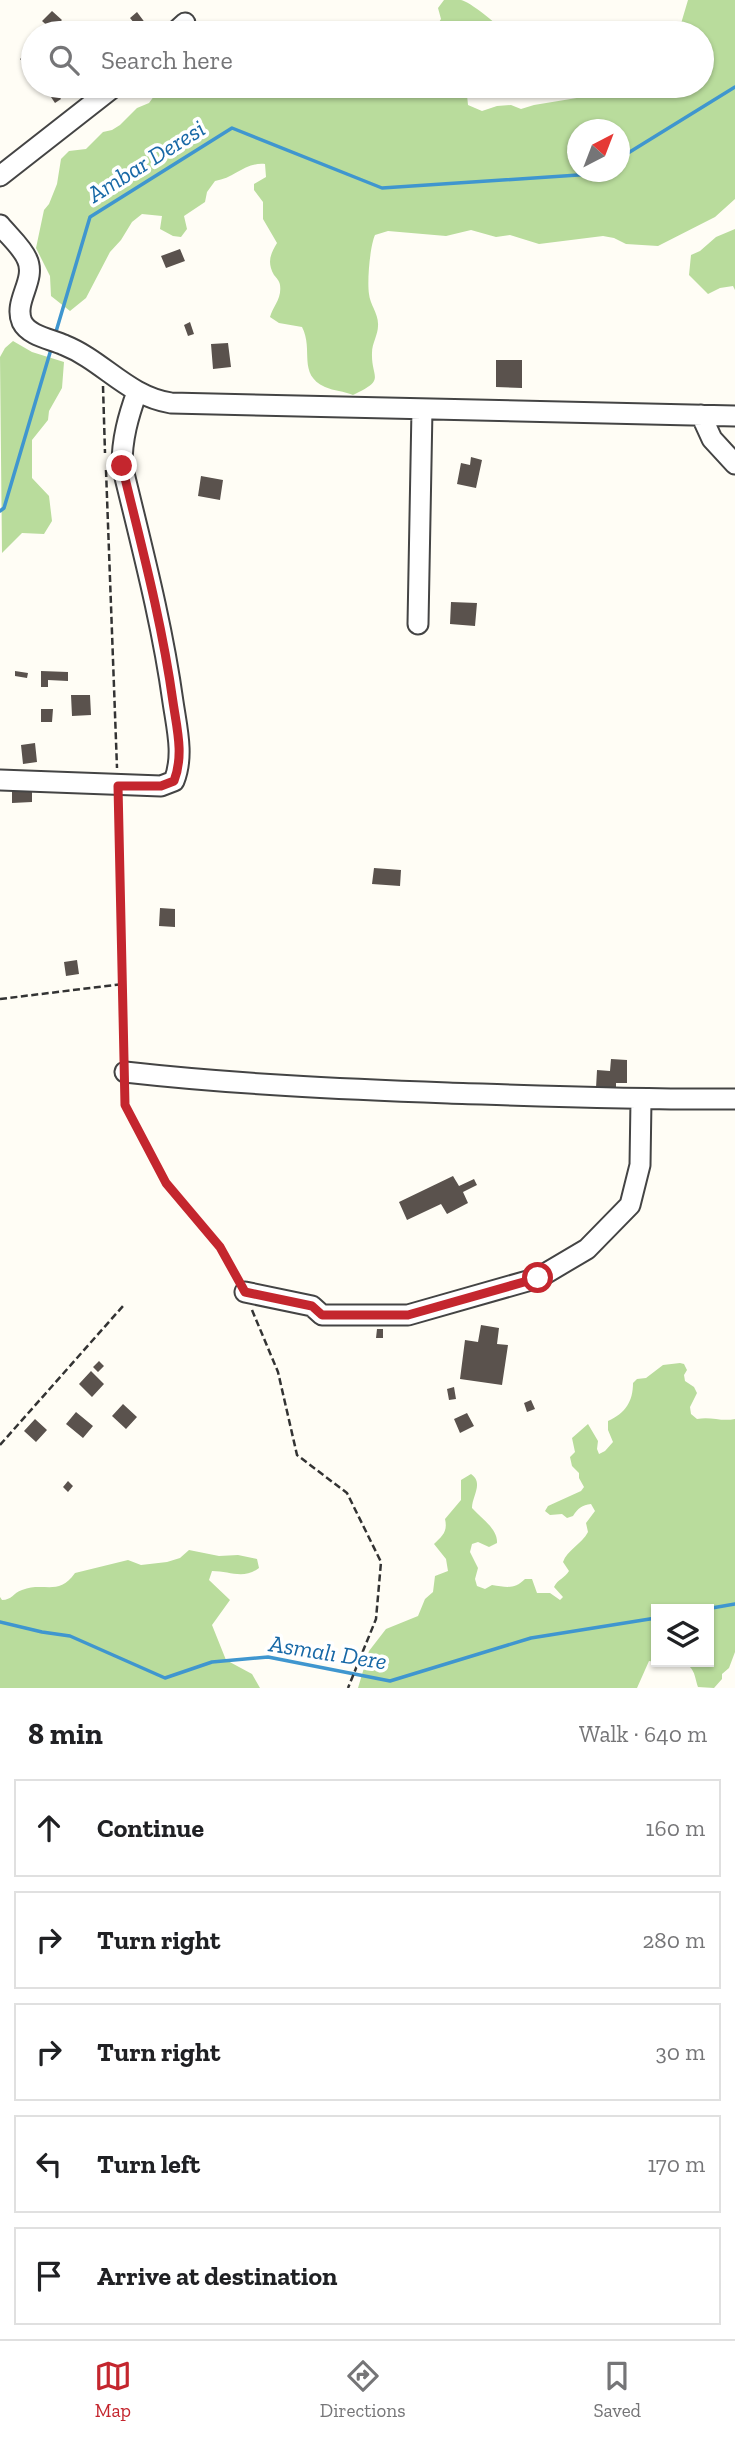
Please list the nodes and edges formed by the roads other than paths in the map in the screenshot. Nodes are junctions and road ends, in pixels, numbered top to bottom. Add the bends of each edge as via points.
1 (100, 98) edge
2 (0, 176) edge
3 (0, 225) edge
4 (136, 392) junction
5 (422, 409) junction
6 (701, 415) junction
7 (735, 416) edge
8 (735, 464) edge
9 (418, 624) dead end
10 (0, 780) edge
11 (125, 1072) road end
12 (735, 1099) edge
13 (641, 1100) junction
14 (245, 1292) road end

1 - 2 street
3 - 4 street via 27,258 30,273 20,309 22,321 31,332 102,367
4 - 5 street via 171,403
4 - 10 street via 125,428 122,466 166,653 180,768 174,781 161,786
5 - 6 street
5 - 9 street
6 - 7 street
6 - 8 street via 712,439
11 - 13 street via 219,1083
12 - 13 street
13 - 14 street via 640,1165 630,1205 587,1250 538,1278 408,1315 322,1315 312,1306

